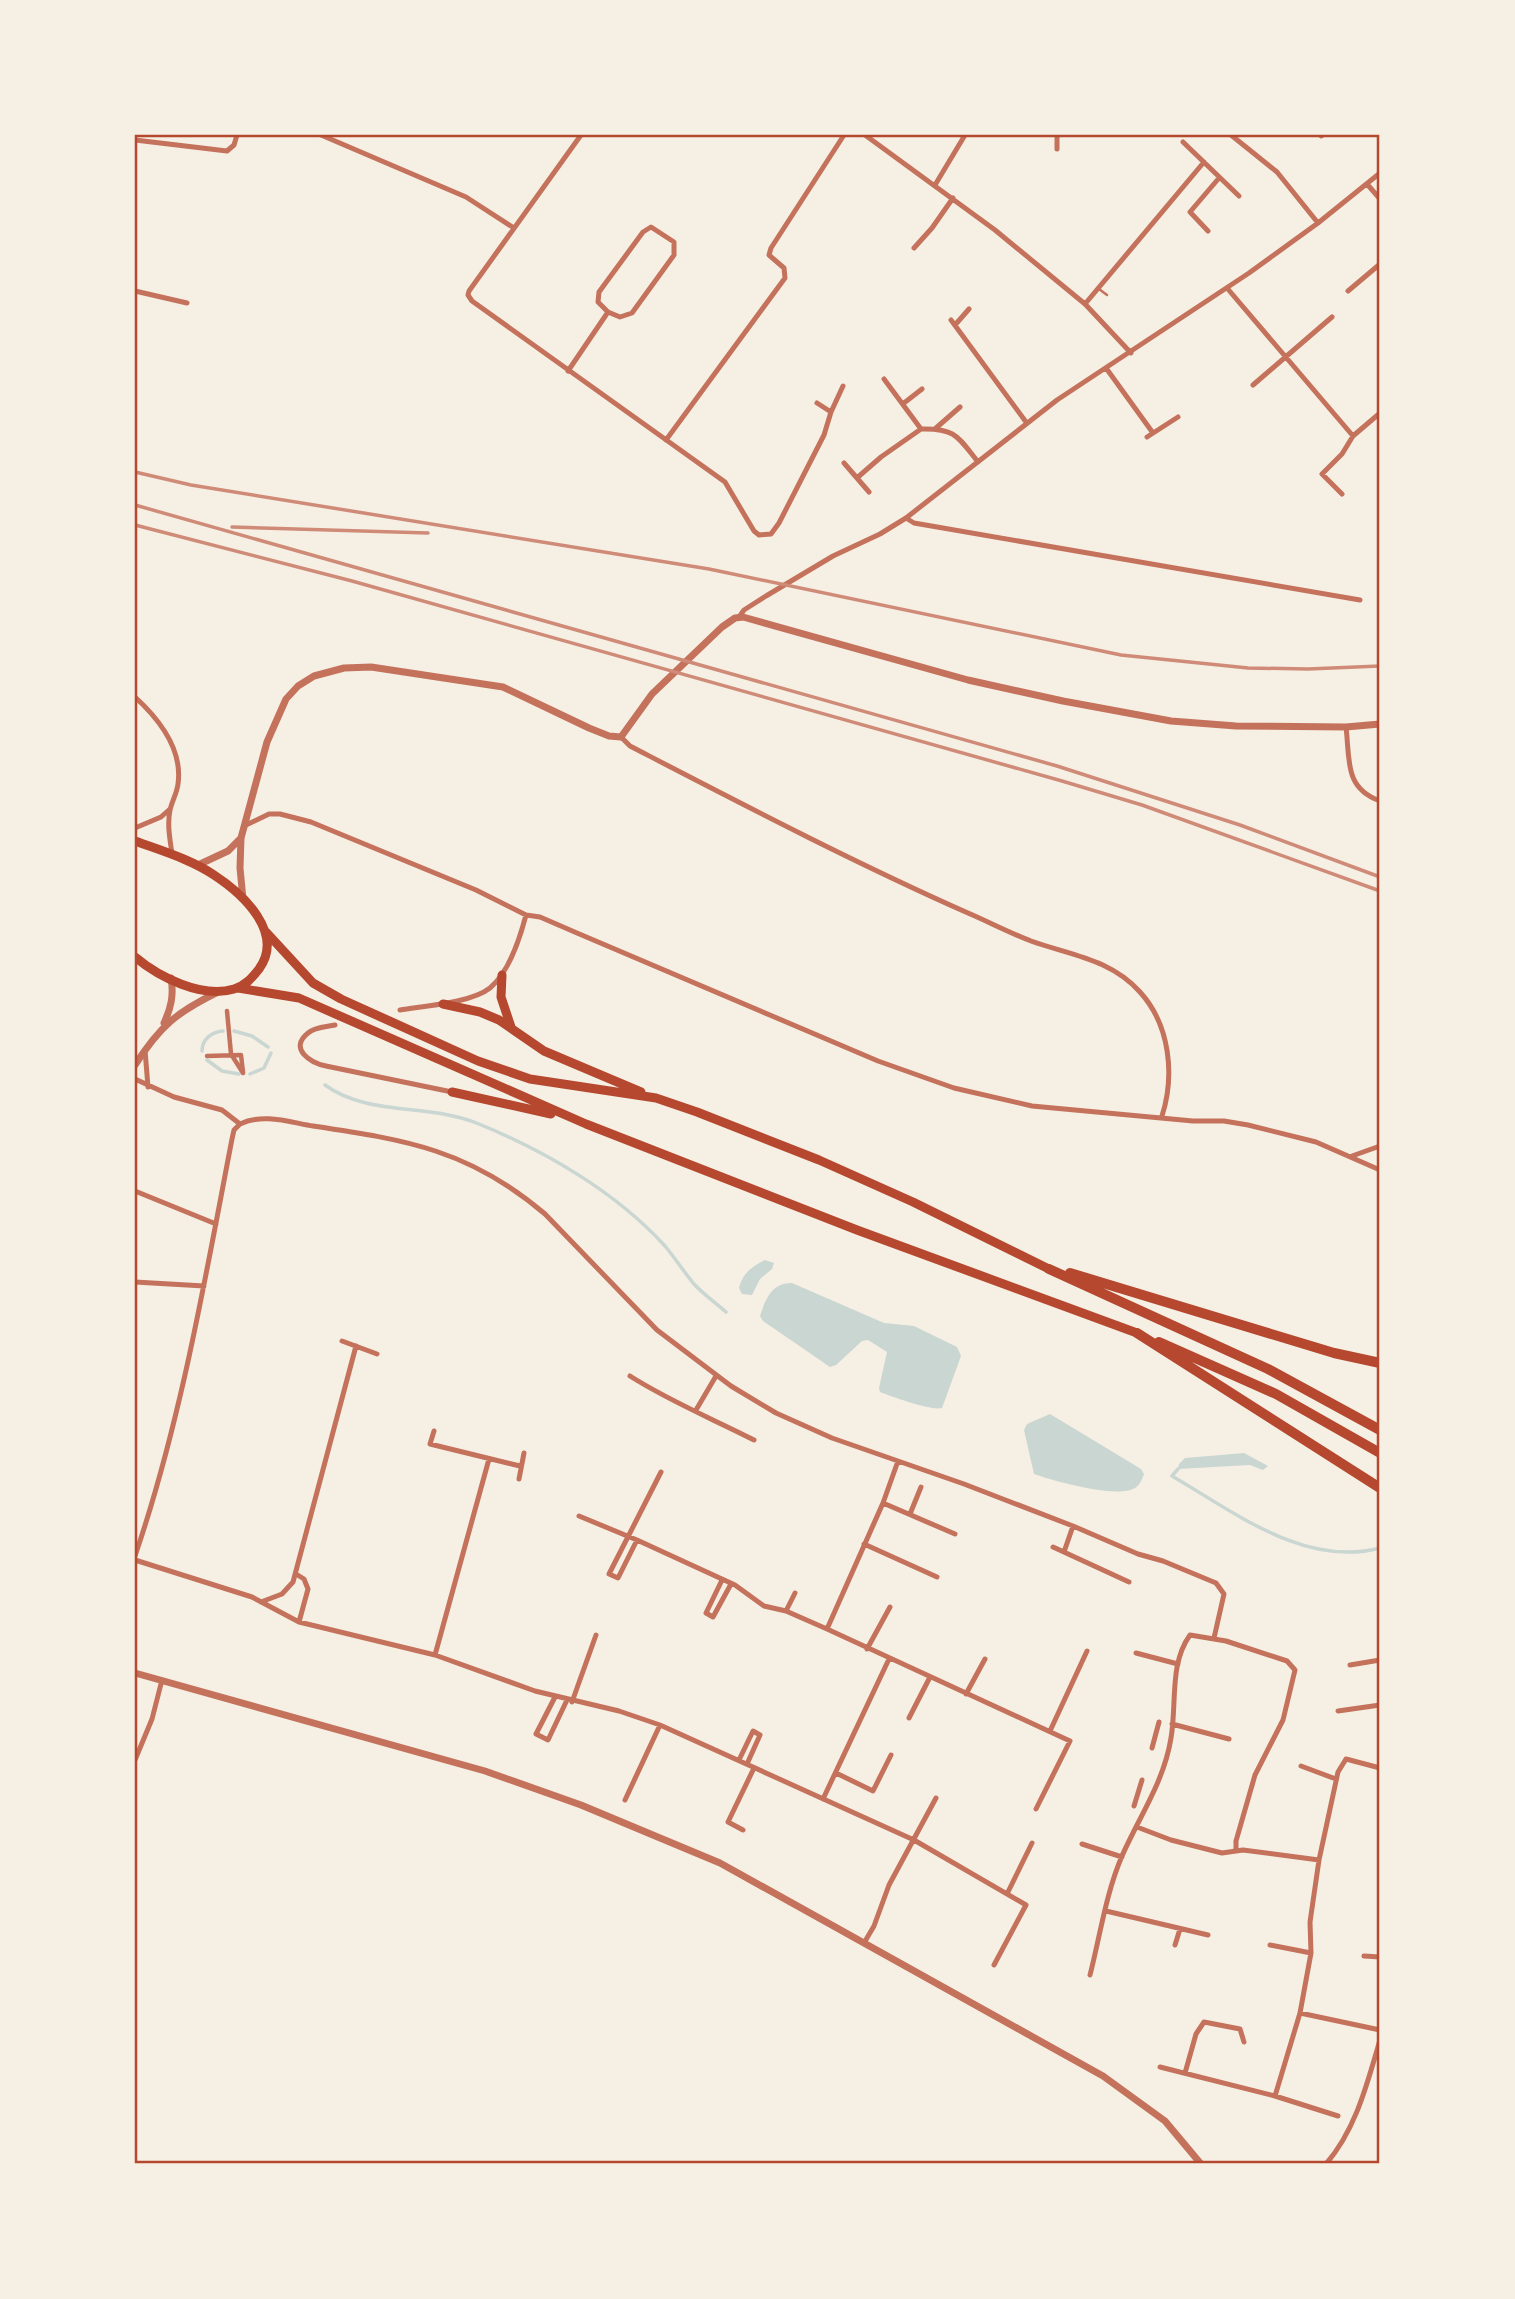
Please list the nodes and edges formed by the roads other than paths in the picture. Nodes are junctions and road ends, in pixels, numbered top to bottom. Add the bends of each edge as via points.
1 (237, 135) edge
2 (321, 135) edge
3 (581, 135) edge
4 (844, 135) edge
5 (865, 135) edge
6 (965, 135) edge
7 (1057, 135) edge
8 (1231, 135) edge
9 (135, 140) edge
10 (1183, 142) dead end
11 (1057, 149) dead end
12 (1204, 162) junction
13 (1380, 173) edge
14 (1219, 178) junction
15 (1367, 184) junction
16 (935, 185) junction
17 (1239, 196) dead end
18 (953, 198) junction
19 (1380, 200) edge
20 (1318, 223) junction
21 (514, 228) junction
22 (1208, 231) dead end
23 (915, 247) dead end
24 (1380, 264) edge
25 (1227, 288) junction
26 (1099, 289) junction
27 (135, 291) edge
28 (1348, 291) dead end
29 (1107, 295) dead end
30 (187, 303) dead end
31 (1085, 304) junction
32 (969, 309) dead end
33 (608, 313) junction
34 (1332, 317) dead end
35 (1130, 353) junction
36 (1287, 356) junction
37 (1106, 368) junction
38 (568, 371) junction
39 (884, 379) dead end
40 (1253, 385) dead end
41 (843, 386) dead end
42 (922, 389) dead end
43 (817, 403) dead end
44 (904, 403) junction
45 (960, 407) dead end
46 (831, 412) junction
47 (1380, 413) edge
48 (1178, 416) dead end
49 (1026, 422) junction
50 (921, 429) junction
51 (935, 429) junction
52 (1353, 436) junction
53 (666, 440) junction
54 (978, 462) junction
55 (844, 463) dead end
56 (858, 477) junction
57 (869, 492) dead end
58 (1342, 494) dead end
59 (906, 518) junction
60 (1360, 600) dead end
61 (739, 618) junction
62 (135, 698) edge
63 (1380, 724) edge
64 (1346, 727) junction
65 (621, 737) junction
66 (1380, 801) edge
67 (170, 809) junction
68 (244, 826) junction
69 (135, 828) edge
70 (241, 838) junction
71 (135, 841) edge
72 (172, 854) junction
73 (198, 865) junction
74 (243, 899) junction
75 (526, 915) junction
76 (266, 932) junction
77 (135, 957) edge
78 (502, 975) junction
79 (171, 978) junction
80 (237, 988) junction
81 (219, 991) junction
82 (443, 1004) junction
83 (400, 1010) dead end
84 (227, 1011) dead end
85 (335, 1025) dead end
86 (163, 1027) junction
87 (511, 1027) junction
88 (145, 1050) junction
89 (207, 1056) dead end
90 (135, 1065) edge
91 (135, 1079) edge
92 (148, 1087) junction
93 (452, 1092) joint
94 (656, 1098) junction
95 (1162, 1116) junction
96 (240, 1124) junction
97 (586, 1124) junction
98 (1380, 1146) edge
99 (1352, 1156) junction
100 (1380, 1170) edge
101 (135, 1191) edge
102 (216, 1224) junction
103 (1049, 1269) junction
104 (135, 1282) edge
105 (204, 1286) junction
106 (1137, 1333) junction
107 (342, 1341) dead end
108 (356, 1346) junction
109 (377, 1354) dead end
110 (1380, 1363) edge
111 (630, 1376) dead end
112 (716, 1376) junction
113 (696, 1410) junction
114 (1380, 1430) edge
115 (434, 1431) dead end
116 (754, 1440) dead end
117 (524, 1453) dead end
118 (1380, 1453) edge
119 (488, 1459) junction
120 (898, 1461) junction
121 (520, 1466) junction
122 (661, 1472) dead end
123 (519, 1479) dead end
124 (921, 1487) dead end
125 (1380, 1488) edge
126 (883, 1503) junction
127 (909, 1514) junction
128 (579, 1516) dead end
129 (1073, 1526) junction
130 (955, 1534) dead end
131 (628, 1536) junction
132 (637, 1540) junction
133 (864, 1544) junction
134 (1053, 1546) dead end
135 (1065, 1552) junction
136 (135, 1558) edge
137 (296, 1574) junction
138 (937, 1577) dead end
139 (722, 1580) junction
140 (1129, 1582) dead end
141 (731, 1584) junction
142 (795, 1592) dead end
143 (261, 1602) junction
144 (890, 1607) dead end
145 (786, 1611) junction
146 (299, 1622) junction
147 (827, 1629) junction
148 (596, 1635) dead end
149 (1214, 1638) junction
150 (867, 1649) junction
151 (1087, 1651) dead end
152 (1136, 1653) dead end
153 (435, 1656) junction
154 (985, 1658) dead end
155 (889, 1660) junction
156 (1380, 1660) edge
157 (1178, 1664) junction
158 (1350, 1665) dead end
159 (135, 1673) edge
160 (930, 1677) junction
161 (162, 1680) junction
162 (966, 1694) junction
163 (555, 1697) junction
164 (569, 1701) junction
165 (1380, 1704) edge
166 (1338, 1711) dead end
167 (909, 1718) dead end
168 (1159, 1722) dead end
169 (1172, 1724) junction
170 (660, 1725) junction
171 (1050, 1731) junction
172 (135, 1737) edge
173 (1155, 1737) junction
174 (1171, 1737) junction
175 (1229, 1739) dead end
176 (143, 1742) junction
177 (1152, 1748) dead end
178 (891, 1755) dead end
179 (135, 1760) edge
180 (739, 1760) junction
181 (747, 1764) junction
182 (1301, 1766) dead end
183 (754, 1768) junction
184 (1380, 1768) edge
185 (836, 1773) junction
186 (1336, 1779) junction
187 (1142, 1780) dead end
188 (1138, 1793) junction
189 (1152, 1796) junction
190 (936, 1798) dead end
191 (823, 1799) junction
192 (625, 1800) dead end
193 (1134, 1806) dead end
194 (1036, 1809) dead end
195 (1138, 1828) junction
196 (743, 1830) dead end
197 (914, 1840) junction
198 (1032, 1843) dead end
199 (1082, 1844) dead end
200 (1236, 1851) junction
201 (1122, 1857) junction
202 (1319, 1860) junction
203 (1007, 1894) junction
204 (1105, 1911) junction
205 (1180, 1929) junction
206 (1208, 1935) dead end
207 (864, 1943) junction
208 (1175, 1945) dead end
209 (1270, 1945) dead end
210 (1311, 1954) junction
211 (1364, 1956) dead end
212 (1380, 1957) edge
213 (994, 1965) dead end
214 (1090, 1975) dead end
215 (1300, 2013) junction
216 (1380, 2030) edge
217 (1380, 2040) edge
218 (1244, 2042) dead end
219 (1160, 2067) dead end
220 (1185, 2073) junction
221 (1275, 2096) junction
222 (1338, 2116) dead end
223 (1191, 2154) junction
224 (1192, 2164) edge
225 (1201, 2164) edge
226 (1326, 2164) edge

1 - 9 street via 227,150
2 - 21 street via 466,197
3 - 21 street
4 - 53 street via 771,248 769,255 784,268 785,278
5 - 16 street
6 - 16 street
7 - 11 street
8 - 20 street via 1277,172
10 - 12 street
12 - 14 street
12 - 26 street
13 - 15 street
14 - 17 street
14 - 22 street via 1190,212
15 - 19 street
15 - 20 street
16 - 18 street
18 - 23 street
18 - 31 street
20 - 25 street
21 - 38 street via 469,291 470,298
24 - 28 street
25 - 35 street
25 - 36 street
26 - 29 lane
26 - 31 street
27 - 30 street
31 - 35 street
32 - 49 street via 953,322
33 - 33 street via 620,317 632,313 674,255 674,242 657,229 643,232 599,292 598,302
33 - 38 street
34 - 36 street
35 - 37 street
36 - 40 street
36 - 52 street
37 - 48 street via 1150,435
37 - 49 street
38 - 53 street
39 - 44 street
41 - 46 street
42 - 44 street
43 - 46 street
44 - 50 street
45 - 51 street
46 - 53 street via 818,446 769,536 755,533 725,482
47 - 52 street
49 - 54 street
50 - 51 street
50 - 56 street
51 - 54 street via 961,438
52 - 58 street via 1322,474
54 - 59 street
55 - 56 street
56 - 57 street
59 - 60 street
59 - 61 street via 766,596
61 - 64 street via 968,680 1171,721
61 - 65 street via 730,621 652,694
62 - 67 street via 158,722 174,750 179,778
63 - 64 street
64 - 66 street via 1350,769 1357,788
65 - 68 street via 589,728 503,687 371,667 328,671 298,685 281,706
65 - 95 street via 710,788 931,896 1031,940 1095,960 1131,982 1149,1002 1163,1031 1170,1069
67 - 69 street
67 - 72 street
68 - 70 street
68 - 75 street via 270,814 290,817 347,836
70 - 73 street via 228,851
70 - 74 street
71 - 72 main road
72 - 73 main road
73 - 74 main road
74 - 76 main road
75 - 78 street
75 - 95 street via 954,1088 1032,1106
76 - 80 main road via 268,950 263,964
76 - 94 main road via 313,983 478,1061 530,1079
77 - 79 main road
78 - 82 street via 482,993
78 - 87 main road via 501,997
79 - 81 main road
79 - 86 street via 171,1008
80 - 81 main road
80 - 97 main road via 299,998
81 - 86 street via 189,1006
82 - 83 street
82 - 87 main road via 480,1012
84 - 89 street via 233,1056
85 - 93 street via 309,1032 302,1039 303,1056 312,1063
86 - 88 street
87 - 94 main road via 544,1051
88 - 90 street
88 - 92 street
91 - 92 street
92 - 96 street via 222,1110
93 - 97 main road
94 - 103 main road via 819,1160
95 - 99 street via 1272,1130
96 - 102 street via 234,1130
96 - 112 street via 261,1118 388,1137 448,1154 491,1175 545,1214 657,1330
97 - 106 main road
98 - 99 street
99 - 100 street
101 - 102 street
102 - 105 street
103 - 110 highway
103 - 114 highway via 1268,1369
104 - 105 street
105 - 136 street via 158,1484
106 - 118 highway via 1276,1394
106 - 125 highway
107 - 108 street
108 - 109 street
108 - 137 street
111 - 113 street
112 - 113 street
112 - 120 street via 800,1426
113 - 116 street
115 - 119 street via 430,1444
117 - 121 street
119 - 121 street
119 - 153 street
120 - 126 street
120 - 129 street
121 - 123 street
122 - 131 street
124 - 127 street
126 - 127 street
126 - 133 street
127 - 130 street
128 - 131 street
129 - 135 street
129 - 149 street via 1220,1586 1224,1594
131 - 132 street
131 - 132 street via 610,1574 618,1578
132 - 139 street
133 - 138 street
133 - 147 street
134 - 135 street
135 - 140 street
136 - 143 street
137 - 143 street via 286,1591
137 - 146 street via 308,1589
139 - 141 street
139 - 141 street via 706,1614 713,1617
141 - 145 street via 764,1606
142 - 145 street
143 - 146 street
144 - 150 street
145 - 147 street
146 - 153 street
147 - 150 street
148 - 164 street
149 - 157 street via 1190,1635
149 - 200 street via 1287,1661 1295,1670 1283,1720 1255,1775
150 - 155 street
151 - 171 street
152 - 157 street
153 - 163 street
154 - 162 street
155 - 160 street
155 - 185 street
156 - 158 street
157 - 169 street
159 - 161 street
160 - 162 street
160 - 167 street
161 - 176 street
161 - 207 street via 485,1771 581,1805 720,1863
162 - 171 street
163 - 164 street
163 - 164 street via 536,1734 548,1740
164 - 170 street
165 - 166 street
168 - 173 street
169 - 174 street
169 - 175 street
170 - 180 street
170 - 192 street
171 - 194 street via 1070,1741
172 - 176 lane
173 - 174 street
173 - 177 street
174 - 189 street
176 - 179 street
178 - 185 street via 873,1791
180 - 181 street
180 - 181 street via 753,1731 760,1735
181 - 183 street
182 - 186 street
183 - 191 street
183 - 196 street via 728,1822
184 - 186 street via 1346,1759
185 - 191 street
186 - 202 street
187 - 188 street
188 - 189 street
188 - 193 street
189 - 195 street
190 - 197 street
191 - 197 street
195 - 200 street via 1222,1853
195 - 201 street
197 - 203 street
197 - 207 street
198 - 203 street
199 - 201 street
200 - 202 street
201 - 204 street
202 - 210 street via 1310,1922
203 - 213 street via 1026,1905
204 - 205 street
204 - 214 street
205 - 206 street
205 - 208 street
207 - 223 street via 1103,2076 1165,2121
209 - 210 street
210 - 215 street
211 - 212 street
215 - 216 street
215 - 221 street
217 - 226 street via 1357,2114
218 - 220 street via 1240,2029 1204,2022
219 - 220 street
220 - 221 street
221 - 222 street
223 - 224 street
223 - 225 street

